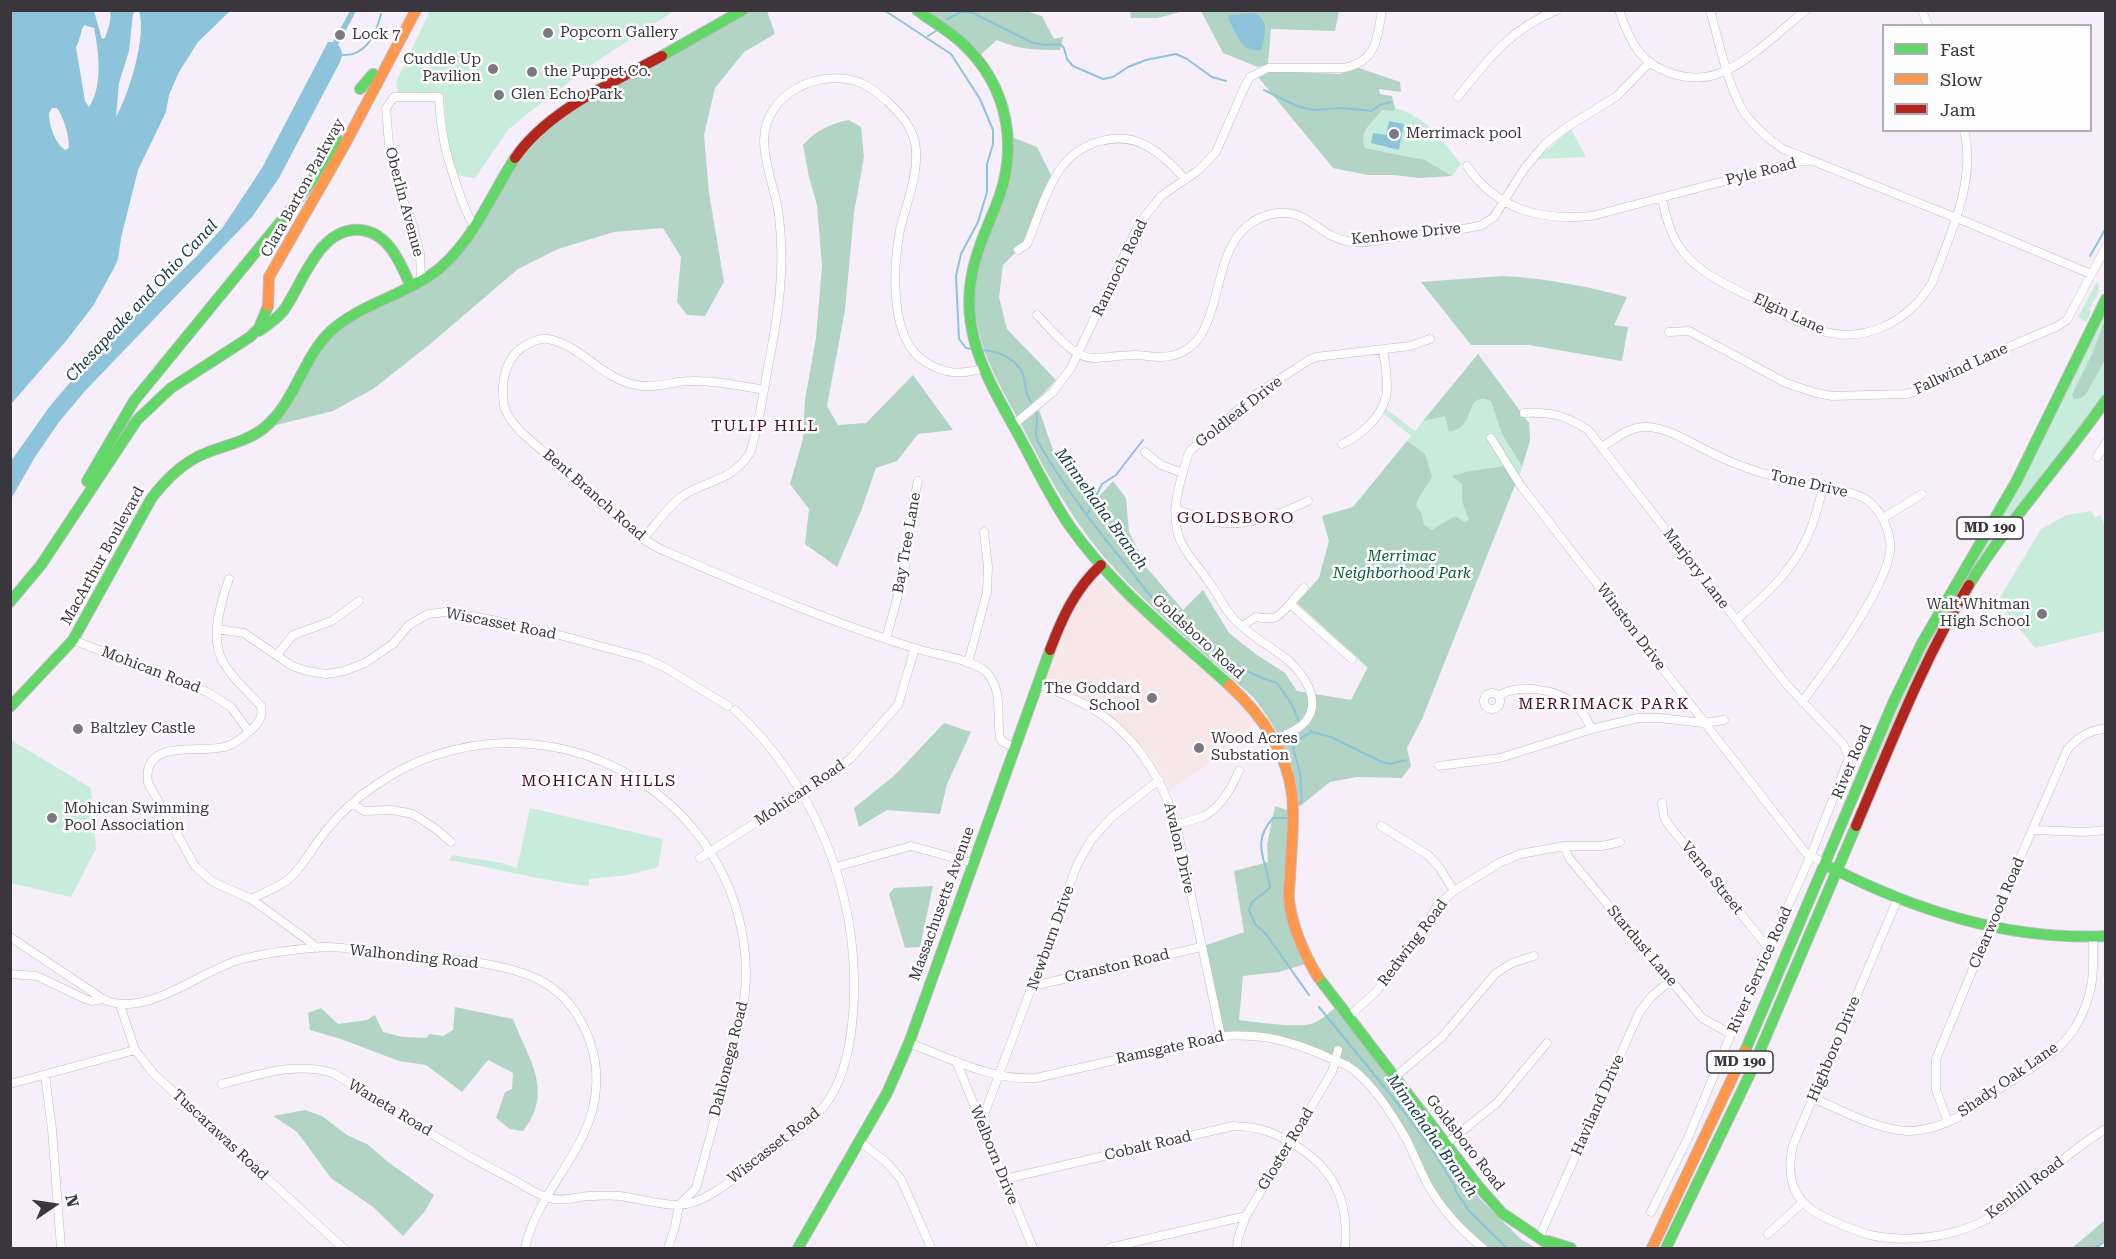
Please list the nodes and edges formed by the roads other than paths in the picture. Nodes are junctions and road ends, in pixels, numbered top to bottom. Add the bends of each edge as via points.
1 (407, 10) edge
2 (416, 10) edge
3 (743, 10) edge
4 (917, 10) edge
5 (1382, 10) edge
6 (1557, 10) edge
7 (1618, 10) edge
8 (1710, 10) edge
9 (1806, 10) edge
10 (1650, 63) junction
11 (1727, 70) junction
12 (374, 74) junction
13 (360, 89) dead end
14 (1458, 97) dead end
15 (335, 131) dead end
16 (1964, 132) edge
17 (1810, 160) junction
18 (1467, 166) dead end
19 (1185, 179) junction
20 (311, 182) junction
21 (1662, 198) junction
22 (1503, 201) junction
23 (1955, 218) junction
24 (474, 226) junction
25 (2106, 248) edge
26 (1018, 250) dead end
27 (275, 268) junction
28 (2091, 274) junction
29 (302, 280) junction
30 (416, 284) junction
31 (2106, 299) edge
32 (1036, 315) dead end
33 (1669, 332) dead end
34 (250, 337) junction
35 (1430, 339) dead end
36 (1383, 350) junction
37 (1078, 355) junction
38 (166, 360) junction
39 (984, 368) junction
40 (189, 376) junction
41 (764, 390) junction
42 (2106, 400) edge
43 (1524, 413) dead end
44 (1013, 425) junction
45 (1491, 438) dead end
46 (2106, 443) edge
47 (1342, 444) dead end
48 (1602, 447) junction
49 (1145, 452) dead end
50 (2097, 457) dead end
51 (1183, 473) junction
52 (918, 481) dead end
53 (1823, 488) junction
54 (1922, 494) dead end
55 (1308, 501) dead end
56 (1175, 508) junction
57 (1883, 518) junction
58 (984, 532) dead end
59 (643, 539) junction
60 (1101, 565) junction
61 (229, 579) dead end
62 (26, 583) junction
63 (1304, 588) dead end
64 (359, 601) dead end
65 (10, 602) edge
66 (1290, 604) junction
67 (1736, 621) junction
68 (1242, 626) junction
69 (217, 628) junction
70 (886, 639) junction
71 (73, 640) junction
72 (915, 648) junction
73 (277, 655) junction
74 (1352, 659) dead end
75 (968, 663) junction
76 (1039, 684) junction
77 (1498, 696) dead end
78 (1802, 702) junction
79 (10, 707) edge
80 (1724, 720) dead end
81 (1703, 723) junction
82 (2106, 728) edge
83 (1592, 729) junction
84 (249, 732) junction
85 (1273, 740) junction
86 (1014, 748) junction
87 (1849, 758) joint
88 (1439, 766) dead end
89 (1239, 771) dead end
90 (1159, 780) junction
91 (801, 795) junction
92 (1662, 803) dead end
93 (353, 804) junction
94 (1176, 824) junction
95 (1381, 826) dead end
96 (2032, 830) junction
97 (2106, 830) edge
98 (451, 842) dead end
99 (1620, 842) dead end
100 (1564, 846) junction
101 (710, 852) junction
102 (1811, 855) junction
103 (700, 858) dead end
104 (972, 863) junction
105 (1825, 864) junction
106 (836, 867) junction
107 (1838, 872) junction
108 (1454, 891) junction
109 (1898, 898) junction
110 (251, 899) junction
111 (1990, 927) junction
112 (2106, 936) edge
113 (10, 937) edge
114 (2093, 937) junction
115 (1201, 947) junction
116 (316, 948) junction
117 (1770, 950) junction
118 (1534, 956) dead end
119 (10, 974) edge
120 (1670, 981) junction
121 (1034, 986) junction
122 (103, 999) junction
123 (120, 1005) junction
124 (1348, 1017) junction
125 (1221, 1035) junction
126 (1731, 1035) junction
127 (1547, 1043) dead end
128 (909, 1044) junction
129 (135, 1050) junction
130 (1338, 1050) dead end
131 (956, 1061) junction
132 (1335, 1061) junction
133 (45, 1075) junction
134 (1000, 1076) junction
135 (1395, 1077) junction
136 (10, 1084) edge
137 (222, 1084) dead end
138 (1813, 1098) junction
139 (1948, 1122) junction
140 (981, 1123) junction
141 (2106, 1129) edge
142 (860, 1142) junction
143 (1290, 1142) junction
144 (1446, 1144) junction
145 (1005, 1179) junction
146 (546, 1198) junction
147 (1803, 1203) junction
148 (679, 1205) junction
149 (1687, 1206) junction
150 (1652, 1212) dead end
151 (1246, 1216) junction
152 (1662, 1228) junction
153 (1768, 1234) dead end
154 (1539, 1238) junction
155 (1130, 1246) edge
156 (61, 1248) edge
157 (343, 1248) edge
158 (525, 1248) edge
159 (668, 1248) edge
160 (798, 1248) edge
161 (931, 1248) edge
162 (1033, 1248) edge
163 (1109, 1248) edge
164 (1237, 1248) edge
165 (1345, 1248) edge
166 (1483, 1248) edge
167 (1554, 1248) edge
168 (1571, 1248) edge
169 (1644, 1248) edge
170 (1652, 1248) edge
171 (1666, 1248) edge
172 (1672, 1248) edge

1 - 12 main road, Clara Barton Parkway
2 - 27 main road, Clara Barton Parkway
3 - 24 main road, MacArthur Boulevard via 544,124 523,147
4 - 39 main road, Goldsboro Road via 971,52 994,83 1006,121 1009,152 1005,182 976,252 970,283 971,328
5 - 19 street, Rannoch Road via 1372,52 1356,65 1279,67 1254,74 1216,152
6 - 14 street via 1512,34
7 - 10 street via 1629,36
8 - 11 street
9 - 11 street
10 - 11 street via 1688,77
10 - 22 street, Kenhowe Drive via 1617,96 1545,144
11 - 17 street via 1737,98 1754,125 1783,149
12 - 13 main road
12 - 20 main road, Clara Barton Parkway
15 - 20 main road
16 - 23 street, Elgin Lane via 1967,170
17 - 21 street, Pyle Road
17 - 23 street, Pyle Road
18 - 22 street, Pyle Road via 1479,182
19 - 26 street via 1166,158 1145,145 1125,140 1089,144 1061,168 1027,244
19 - 37 street, Rannoch Road via 1161,196 1139,224
20 - 38 main road, Clara Barton Parkway
21 - 22 street, Pyle Road via 1569,218 1535,214
21 - 23 street, Elgin Lane via 1674,238 1698,267 1794,320 1836,334 1876,330 1912,310 1932,284
22 - 37 street, Kenhowe Drive via 1494,217 1482,225 1361,242 1338,239 1291,213 1258,218 1245,226 1232,243 1208,322 1184,351 1169,357
23 - 28 street, Pyle Road
24 - 30 main road, MacArthur Boulevard via 441,268
24 - 30 street, Oberlin Avenue via 445,153 439,97 394,97 387,105 388,145 420,254
25 - 28 street
27 - 29 main road via 276,285 282,291 292,290
27 - 34 main road, Clara Barton Parkway via 269,278 266,314
28 - 33 street, Fallwind Lane via 2073,312 2058,326 1992,354 1932,386 1905,394 1816,393 1786,383 1689,331
29 - 30 main road via 326,243 344,232 360,230 389,245
29 - 34 main road via 278,316
30 - 71 main road, MacArthur Boulevard via 329,332 312,354 293,393 264,428 191,460 162,483
31 - 105 main road, River Road / MD 190 via 2016,482 1917,653
32 - 37 street
34 - 40 main road, Clara Barton Parkway
35 - 36 street, Goldleaf Drive
36 - 47 street via 1386,396 1382,407 1361,433
36 - 51 street, Goldleaf Drive via 1309,360 1258,393 1191,450
37 - 44 street, Rannoch Road via 1058,386
38 - 40 main road via 161,372 164,381
38 - 62 main road, Clara Barton Parkway via 134,401
39 - 41 street via 966,374 942,371 920,358 904,338 898,320 895,266 916,162 912,132 873,90 841,78 824,78 808,82 778,103 764,134 779,215 782,266 781,300
39 - 44 main road, Goldsboro Road
40 - 62 main road, Clara Barton Parkway via 137,420
41 - 59 street via 753,444 742,464 728,476 680,498
41 - 59 street, Bent Branch Road via 710,381 637,386 618,379 561,342 538,339 518,350 505,370 503,382 504,406 510,419
42 - 107 main road, River Road / MD 190 via 1984,561 1950,616 1918,681
43 - 48 street, Marjory Lane via 1547,412 1569,418 1588,430
44 - 60 main road, Goldsboro Road via 1059,511
45 - 81 street, Winston Drive via 1521,486
46 - 50 street
48 - 53 street, Tone Drive via 1631,430 1657,428 1746,468
48 - 67 street, Marjory Lane
49 - 51 street via 1161,465
51 - 56 street, Goldleaf Drive
52 - 70 street, Bay Tree Lane via 904,573
53 - 57 street, Tone Drive via 1861,497
53 - 67 street via 1812,528 1793,563 1771,591
54 - 57 street
55 - 56 street via 1243,523 1208,521
56 - 68 street, Goldleaf Drive via 1184,547 1225,608
57 - 78 street via 1891,543 1889,561 1849,637
58 - 75 street via 987,592
59 - 70 street, Bent Branch Road via 800,609
60 - 76 main road, Massachusetts Avenue via 1075,593 1061,620
60 - 85 main road, Goldsboro Road via 1143,609 1248,703
61 - 69 street via 219,607
62 - 65 main road, Clara Barton Parkway
63 - 66 street
64 - 73 street via 332,621 293,635
66 - 68 street via 1274,618 1256,617
66 - 74 street
67 - 78 street, Marjory Lane
68 - 85 street, Goldleaf Drive via 1292,664 1311,692 1310,716 1295,730
69 - 73 street, Wiscasset Road via 244,633
69 - 84 street via 222,660 261,706 260,719
70 - 72 street, Bent Branch Road
71 - 79 main road, MacArthur Boulevard
71 - 84 street, Mohican Road via 207,692 231,708
72 - 75 street, Bent Branch Road
72 - 91 street, Mohican Road via 898,705 850,759
73 - 91 street, Wiscasset Road via 307,671 344,671 385,650 420,617 445,612 552,633 644,658 732,708 773,750
75 - 86 street, Bent Branch Road via 981,668 994,683 1000,738
76 - 86 main road, Massachusetts Avenue
76 - 90 street, Avalon Drive via 1083,703 1112,723 1140,750
77 - 83 street via 1515,689 1559,694 1579,706
78 - 87 street, Marjory Lane via 1844,745
80 - 81 street
81 - 83 street via 1638,718
81 - 102 street, Winston Drive
82 - 96 street, Clearwood Road via 2088,732 2067,750
83 - 88 street via 1500,758
84 - 110 street via 226,747 174,750 159,755 146,773 195,866 213,882
85 - 124 main road, Goldsboro Road via 1284,762 1292,796 1288,885 1293,918 1310,963
86 - 104 main road, Massachusetts Avenue
87 - 102 street, River Service Road
89 - 94 street via 1209,813
90 - 94 street, Avalon Drive
90 - 121 street, Newburn Drive via 1112,817 1091,840 1077,865
91 - 101 street, Mohican Road
91 - 106 street, Wiscasset Road
92 - 117 street, Verne Street via 1668,824
93 - 98 street via 364,811 413,814
93 - 101 street, Dahlonega Road via 394,774 467,746 549,746 593,758 648,786 678,810
93 - 110 street via 330,825 293,875
94 - 115 street, Avalon Drive
95 - 108 street via 1428,855
96 - 97 street
96 - 111 street, Clearwood Road
99 - 100 street, Redwing Road
100 - 108 street, Redwing Road via 1509,857
100 - 120 street, Stardust Lane via 1569,858
101 - 103 street, Mohican Road
101 - 148 street, Dahlonega Road via 733,902 744,947 744,1010 696,1188
102 - 105 street, Winston Drive
102 - 117 street, River Service Road
104 - 106 street via 911,846
104 - 128 main road, Massachusetts Avenue
105 - 107 main road
105 - 152 main road, River Road / MD 190 via 1736,1072
106 - 148 street, Wiscasset Road via 850,925 854,978 850,1038 835,1089 806,1124 706,1197
107 - 109 main road
107 - 149 main road, River Road / MD 190
108 - 124 street, Redwing Road via 1437,906 1423,932 1377,991
109 - 111 main road
109 - 138 street, Highboro Drive
110 - 116 street
111 - 114 main road via 2051,936
111 - 139 street, Clearwood Road via 1936,1059 1936,1090
112 - 114 main road
113 - 122 street, Walhonding Road
114 - 139 street, Shady Oak Lane via 2093,985 2075,1028 2044,1058
115 - 121 street, Cranston Road
115 - 125 street, Avalon Drive
116 - 123 street, Walhonding Road via 241,960 154,999
116 - 146 street, Walhonding Road via 447,959 509,969 547,984 565,1000 587,1034 596,1091 587,1128
117 - 126 street, River Service Road
118 - 135 street via 1495,974 1442,1037
119 - 122 street via 37,976 85,999
120 - 126 street, Stardust Lane via 1702,1018
120 - 154 street, Haviland Drive via 1639,1013
121 - 134 street, Newburn Drive
122 - 123 street, Walhonding Road
123 - 129 street, Tuscarawas Road
124 - 135 main road, Goldsboro Road
125 - 132 street, Ramsgate Road via 1275,1038
125 - 134 street, Ramsgate Road via 1036,1078
126 - 150 street, River Service Road
127 - 144 street via 1497,1103
128 - 131 street, Ramsgate Road
128 - 142 main road, Massachusetts Avenue
129 - 133 street
129 - 157 street, Tuscarawas Road via 154,1074
130 - 132 street, Gloster Road
131 - 134 street, Ramsgate Road
131 - 140 street, Welborn Drive
132 - 143 street, Gloster Road
132 - 166 street, Ramsgate Road via 1352,1069 1373,1090 1406,1138 1430,1188 1453,1220
133 - 136 street
133 - 156 street
134 - 140 street, Newburn Drive
135 - 144 main road, Goldsboro Road
137 - 146 street, Waneta Road via 302,1067 333,1073
138 - 139 street, Shady Oak Lane via 1892,1129 1921,1130
138 - 147 street, Highboro Drive via 1789,1161 1792,1185
140 - 145 street, Welborn Drive
141 - 147 street, Kenhill Road via 1999,1212 1949,1233 1913,1238 1871,1235 1818,1214
142 - 160 main road, Massachusetts Avenue
142 - 161 street via 901,1179
143 - 145 street, Cobalt Road via 1255,1126 1233,1126
143 - 151 street, Gloster Road
143 - 165 street, Cobalt Road via 1324,1167 1337,1186 1347,1228
144 - 154 main road, Goldsboro Road via 1502,1214
145 - 162 street, Welborn Drive
146 - 148 street, Wiscasset Road via 616,1196
146 - 158 street, Walhonding Road
147 - 153 street
148 - 159 street
149 - 171 main road, River Road / MD 190
149 - 172 main road
151 - 155 street
151 - 164 street, Gloster Road
152 - 169 main road
152 - 170 main road, River Road / MD 190
154 - 167 main road, Goldsboro Road
154 - 168 main road, Goldsboro Road
155 - 163 street

